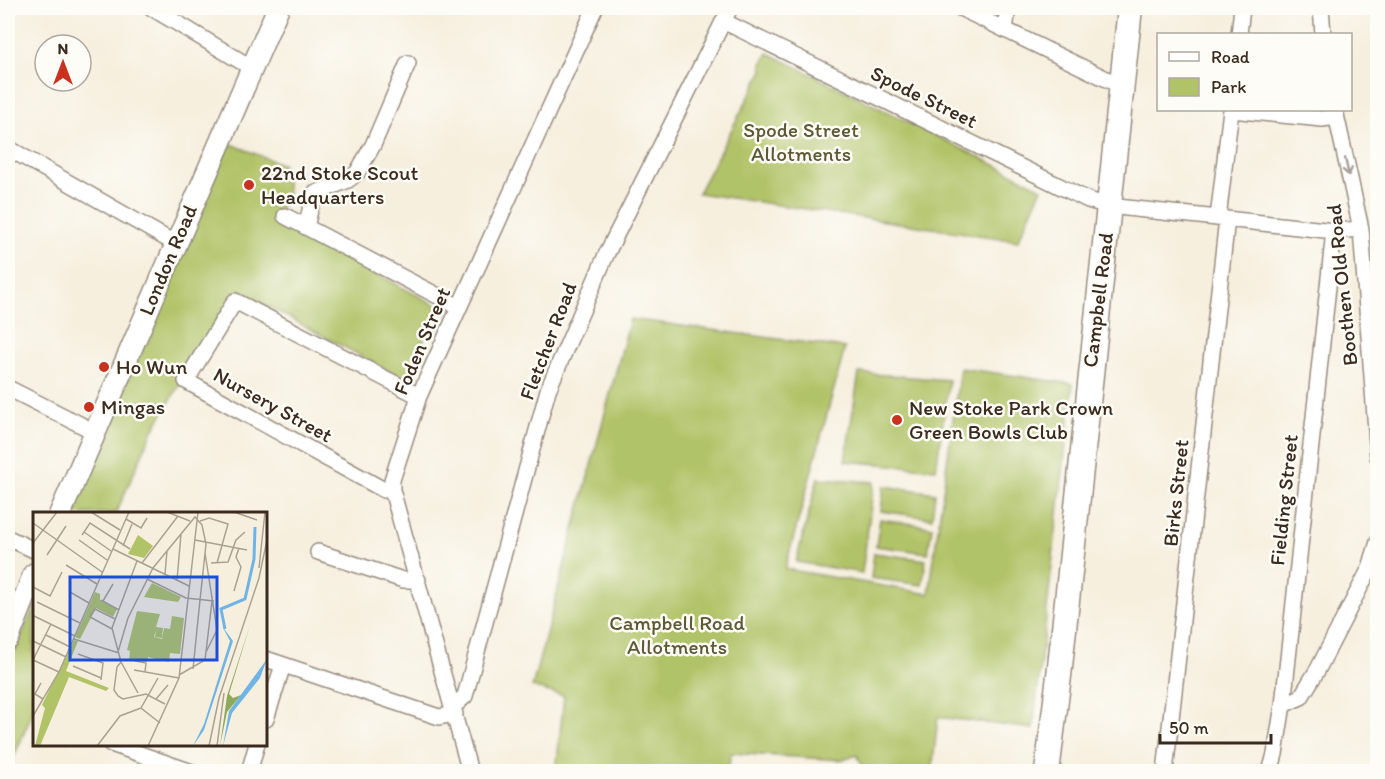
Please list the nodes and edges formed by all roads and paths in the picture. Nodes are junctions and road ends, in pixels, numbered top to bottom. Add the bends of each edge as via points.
1 (152, 8) edge
2 (278, 8) edge
3 (595, 8) edge
4 (960, 8) edge
5 (1008, 8) edge
6 (1130, 8) edge
7 (1242, 8) edge
8 (1321, 8) edge
9 (726, 14) edge
10 (1005, 30) junction
11 (1239, 33) edge
12 (1323, 33) edge
13 (408, 63) dead end
14 (252, 68) junction
15 (1123, 87) junction
16 (1231, 111) edge
17 (1241, 111) edge
18 (1335, 113) edge
19 (8, 148) edge
20 (1109, 206) junction
21 (285, 216) dead end
22 (1223, 219) junction
23 (306, 227) junction
24 (1361, 229) junction
25 (1334, 231) junction
26 (176, 244) junction
27 (459, 307) junction
28 (8, 388) edge
29 (419, 396) junction
30 (95, 432) junction
31 (1377, 457) edge
32 (392, 490) junction
33 (60, 512) edge
34 (8, 537) edge
35 (1377, 542) edge
36 (33, 550) edge
37 (318, 552) dead end
38 (33, 579) edge
39 (418, 580) junction
40 (8, 639) edge
41 (267, 659) edge
42 (283, 665) junction
43 (1283, 705) junction
44 (454, 710) junction
45 (267, 716) edge
46 (115, 746) edge
47 (256, 746) edge
48 (156, 766) edge
49 (466, 769) edge
50 (192, 771) edge
51 (249, 771) edge
52 (1047, 771) edge
53 (1165, 771) edge
54 (1270, 771) edge

1 - 14 street
2 - 14 main road, London Road
3 - 27 street, Foden Street
4 - 10 street
5 - 10 street
6 - 15 main road, Campbell Road
7 - 11 street
8 - 12 street
9 - 20 street, Spode Street via 1088,200
9 - 44 street, Fletcher Road via 606,255 548,390 465,696
10 - 15 street
13 - 23 street via 373,145 357,172 348,180 314,194
14 - 26 main road, London Road
15 - 20 main road, Campbell Road
16 - 22 street, Birks Street
17 - 18 street via 1322,119
18 -> 24 street, Boothen Old Road
19 - 26 street
20 - 22 street, Spode Street
20 - 52 main road, Campbell Road
21 - 23 street
22 - 25 street, Spode Street
22 - 53 street, Birks Street
23 - 27 street
24 - 25 street, Spode Street
24 - 31 street, Boothen Old Road
25 - 43 street, Fielding Street
26 - 30 main road, London Road
27 - 29 street, Foden Street
28 - 30 street
29 - 32 street, Foden Street
29 - 32 street, Nursery Street via 235,302 186,381 384,490
30 - 33 main road, London Road
32 - 39 street, Foden Street
34 - 36 street
35 - 43 street via 1370,568 1318,669 1301,697
37 - 39 street via 403,580
38 - 40 main road
39 - 44 street, Foden Street
41 - 42 street
42 - 44 street via 439,717
42 - 45 street
43 - 54 street, Fielding Street
44 - 49 street, Foden Street
46 - 48 street
47 - 51 street
48 - 50 street

